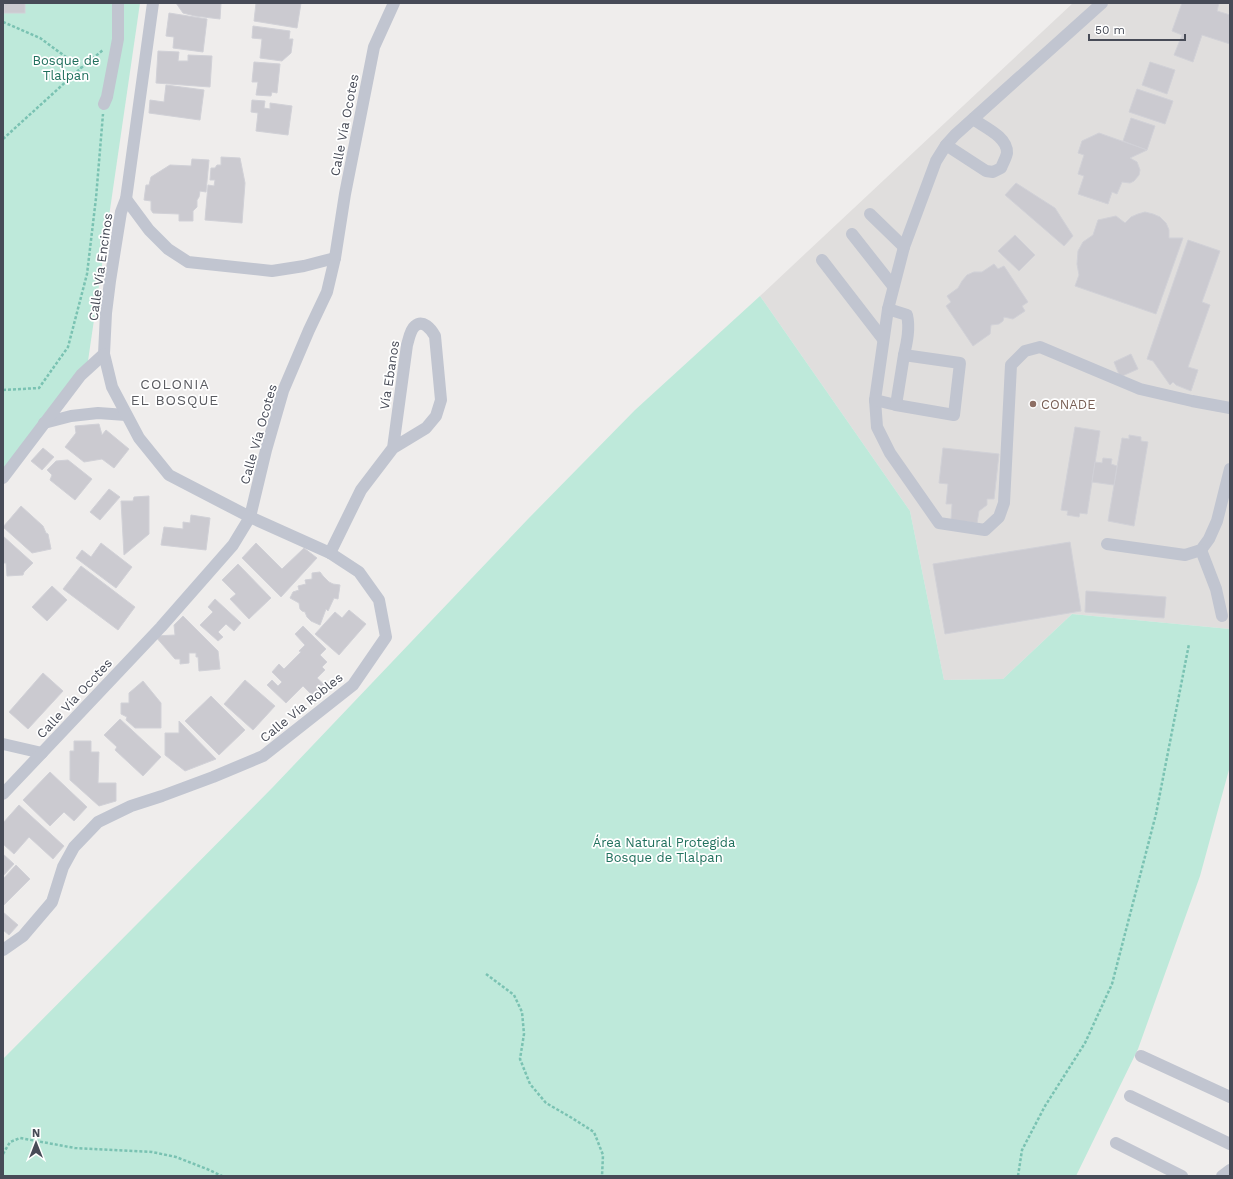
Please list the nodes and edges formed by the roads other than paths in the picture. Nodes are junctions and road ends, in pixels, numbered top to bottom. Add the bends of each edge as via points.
1 (118, 3) edge
2 (153, 3) edge
3 (394, 3) edge
4 (1102, 3) edge
5 (104, 104) road end
6 (972, 119) junction
7 (946, 145) junction
8 (126, 199) junction
9 (870, 214) dead end
10 (852, 234) dead end
11 (904, 246) junction
12 (335, 258) junction
13 (822, 260) dead end
14 (893, 286) junction
15 (888, 309) junction
16 (883, 339) junction
17 (104, 354) junction
18 (904, 354) junction
19 (875, 400) junction
20 (896, 405) junction
21 (1230, 408) edge
22 (126, 414) junction
23 (44, 423) junction
24 (393, 448) junction
25 (1230, 469) edge
26 (3, 478) edge
27 (250, 517) junction
28 (1107, 544) dead end
29 (1201, 550) junction
30 (330, 554) junction
31 (1222, 616) dead end
32 (3, 744) edge
33 (42, 753) junction
34 (5, 787) edge
35 (3, 950) edge
36 (1141, 1056) dead end
37 (1130, 1096) dead end
38 (1230, 1097) edge
39 (1116, 1143) dead end
40 (1230, 1144) edge
41 (1230, 1170) edge
42 (1182, 1176) edge
43 (1222, 1176) edge

1 - 5 street via 118,39
2 - 8 street, Calle Vía Encinos
3 - 12 street, Calle Vía Ocotes via 374,47
4 - 6 street
6 - 7 street
6 - 7 street via 1002,139 1007,147 1007,155 1001,168 993,172 986,171
7 - 11 street via 936,161
8 - 12 street via 149,230 168,249 188,262 272,271
8 - 17 street, Calle Vía Encinos via 121,212 111,273
9 - 11 street
10 - 14 street
11 - 14 street
12 - 27 street, Calle Vía Ocotes via 327,292 283,391
13 - 16 street
14 - 15 street
15 - 16 street
15 - 18 street via 907,316 909,323
16 - 19 street
17 - 22 street, Calle Vía Robles via 112,387
17 - 23 street via 82,375
18 - 20 street
18 - 20 street via 960,363 954,415
19 - 20 street
19 - 21 street via 878,427 890,453 939,522 985,530 999,517 1004,503 1011,365 1025,351 1040,347 1140,389
22 - 23 street via 98,413
22 - 27 street, Calle Vía Robles via 139,438 169,475
23 - 26 street
24 - 24 street, Vía Ebanos via 426,428 436,416 441,400 435,336 426,324 414,327 407,344
24 - 30 street, Vía Ebanos via 361,490
25 - 29 street via 1217,521
27 - 30 street, Calle Vía Robles
27 - 33 street, Calle Vía Ocotes via 233,545 166,621
28 - 29 street via 1185,555
29 - 31 street via 1216,589
30 - 35 street, Calle Vía Robles via 359,572 380,600 384,622 386,637 353,685 262,756 214,777 131,806 98,822 74,847 63,867 52,902 23,936
32 - 33 street
33 - 34 street, Calle Vía Ocotes
36 - 38 street
37 - 40 street
39 - 42 street
41 - 43 street

